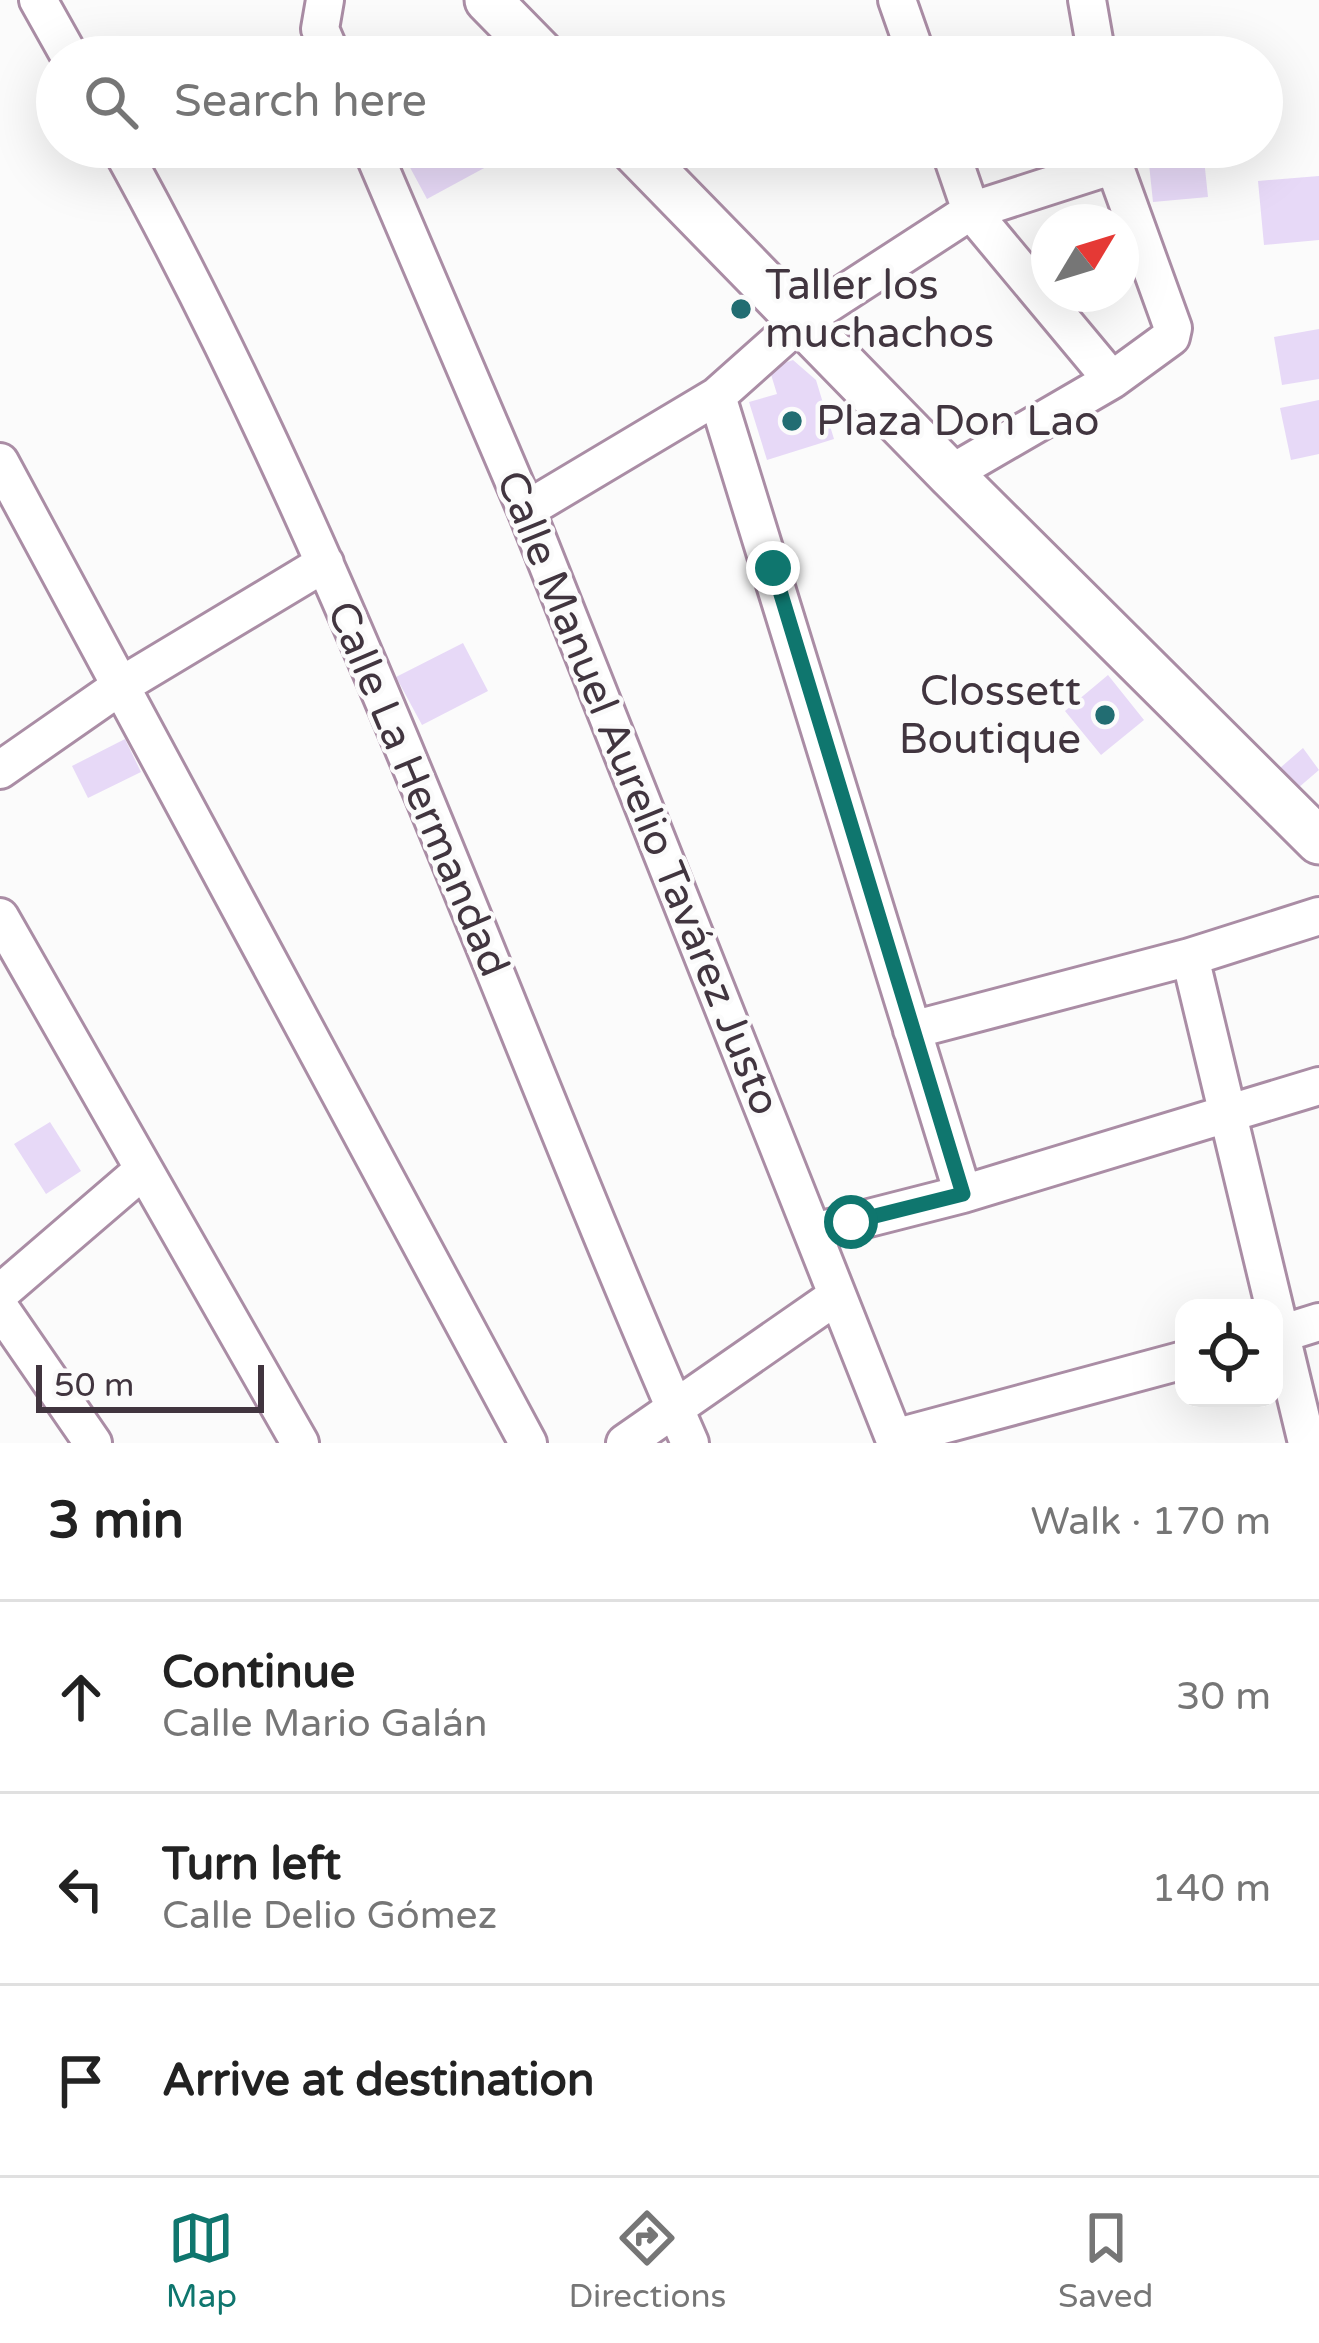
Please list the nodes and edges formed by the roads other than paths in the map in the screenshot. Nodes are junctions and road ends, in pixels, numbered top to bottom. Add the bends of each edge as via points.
1 (38, 0) edge
2 (325, 0) edge
3 (488, 0) edge
4 (897, 0) edge
5 (1087, 0) edge
6 (58, 36) edge
7 (323, 36) edge
8 (523, 36) edge
9 (910, 36) edge
10 (1093, 36) edge
11 (132, 168) edge
12 (380, 168) edge
13 (651, 168) edge
14 (956, 168) edge
15 (1082, 168) edge
16 (1117, 168) edge
17 (971, 211) junction
18 (800, 322) junction
19 (1112, 380) junction
20 (718, 396) junction
21 (0, 462) edge
22 (950, 474) junction
23 (526, 510) junction
24 (325, 563) junction
25 (122, 686) junction
26 (0, 770) edge
27 (1319, 841) edge
28 (1319, 916) edge
29 (0, 917) edge
30 (1190, 957) junction
31 (912, 1030) junction
32 (1319, 1087) edge
33 (1228, 1114) junction
34 (142, 1171) junction
35 (963, 1194) junction
36 (814, 1232) junction
37 (0, 1293) edge
38 (836, 1297) junction
39 (1270, 1299) edge
40 (0, 1308) edge
41 (1319, 1322) edge
42 (1283, 1333) edge
43 (1283, 1354) edge
44 (1175, 1362) edge
45 (675, 1408) junction
46 (895, 1440) edge
47 (93, 1443) edge
48 (300, 1443) edge
49 (528, 1443) edge
50 (626, 1443) edge
51 (690, 1443) edge
52 (1307, 1443) edge

1 - 6 street
2 - 7 street
3 - 8 street
4 - 9 street
5 - 10 street
11 - 24 street, Calle La Hermandad
12 - 23 street, Calle Manuel Aurelio Tavárez Justo
13 - 18 street
14 - 17 street
15 - 17 street
16 - 19 street via 1174,328 1161,348
17 - 18 street
17 - 19 street
18 - 20 street
18 - 22 street
19 - 22 street
20 - 23 street
20 - 31 street
21 - 25 street
22 - 27 street
23 - 36 street, Calle Manuel Aurelio Tavárez Justo
24 - 25 street
24 - 45 street, Calle La Hermandad
25 - 26 street
25 - 49 street
28 - 30 street
29 - 34 street
30 - 31 street
30 - 33 street
31 - 35 street
32 - 33 street
33 - 35 street
33 - 39 street
34 - 37 street
34 - 48 street
35 - 36 street
36 - 38 street, Calle Manuel Aurelio Tavárez Justo
38 - 45 street
38 - 46 street, Calle Manuel Aurelio Tavárez Justo
40 - 47 street
41 - 42 street
43 - 52 street
44 - 46 street
45 - 50 street
45 - 51 street, Calle La Hermandad

